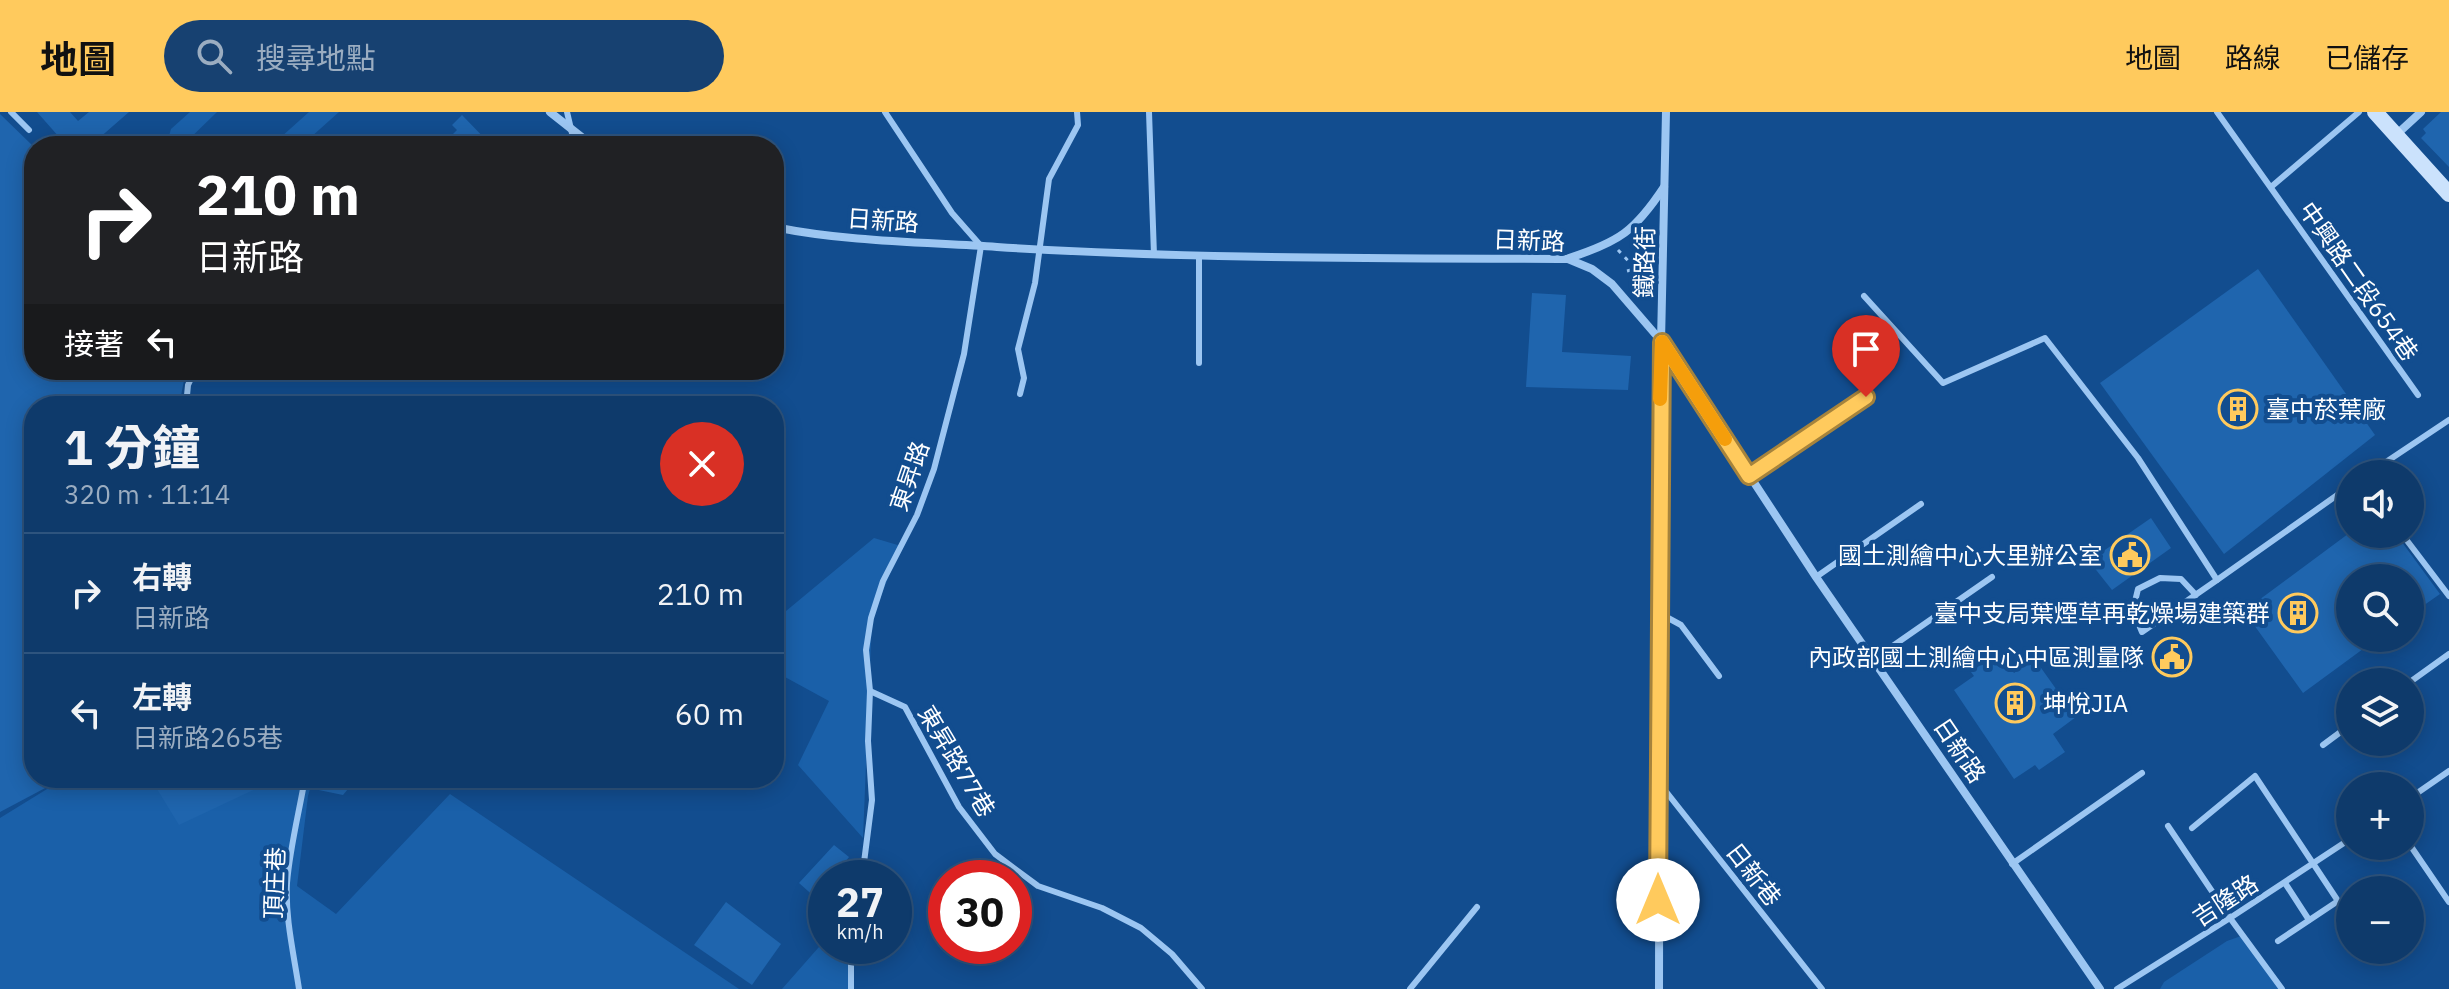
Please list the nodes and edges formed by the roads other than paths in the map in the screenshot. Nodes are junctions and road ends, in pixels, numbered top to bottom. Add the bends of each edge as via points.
1 (11, 112) edge
2 (550, 112) edge
3 (567, 112) edge
4 (885, 112) edge
5 (1077, 112) edge
6 (1149, 112) edge
7 (1666, 112) edge
8 (2217, 112) edge
9 (2359, 112) edge
10 (2375, 112) edge
11 (2421, 112) edge
12 (570, 129) junction
13 (29, 130) dead end
14 (572, 136) edge
15 (579, 136) edge
16 (2396, 136) junction
17 (1665, 187) junction
18 (2271, 187) junction
19 (2449, 194) edge
20 (784, 229) edge
21 (981, 246) junction
22 (1038, 250) junction
23 (1154, 255) junction
24 (1199, 257) junction
25 (1568, 259) junction
26 (1864, 296) dead end
27 (1662, 342) junction
28 (1199, 363) dead end
29 (1020, 394) dead end
30 (2418, 395) dead end
31 (1866, 397) dead end
32 (2449, 420) edge
33 (2389, 460) edge
34 (1749, 476) junction
35 (2336, 496) edge
36 (1921, 504) dead end
37 (2413, 548) edge
38 (1816, 577) junction
39 (1992, 577) dead end
40 (2217, 580) junction
41 (2196, 595) junction
42 (2449, 596) edge
43 (1659, 612) junction
44 (2449, 654) edge
45 (1874, 659) junction
46 (2424, 672) edge
47 (1719, 676) dead end
48 (870, 691) junction
49 (2336, 735) edge
50 (2323, 745) dead end
51 (2142, 773) dead end
52 (2446, 773) edge
53 (1658, 782) junction
54 (2449, 784) edge
55 (303, 788) edge
56 (2424, 788) edge
57 (2168, 826) dead end
58 (2192, 828) dead end
59 (2336, 849) edge
60 (864, 860) edge
61 (2420, 860) edge
62 (2012, 864) junction
63 (2313, 865) junction
64 (2285, 883) junction
65 (2449, 902) edge
66 (1477, 907) dead end
67 (2230, 918) junction
68 (2309, 920) junction
69 (2278, 941) dead end
70 (851, 964) edge
71 (299, 989) edge
72 (851, 989) edge
73 (1202, 989) edge
74 (1410, 989) edge
75 (1659, 989) edge
76 (1822, 989) edge
77 (2100, 989) edge
78 (2117, 989) edge
79 (2282, 989) edge

1 - 13 lane
2 - 12 street
3 - 12 lane
4 - 21 lane via 952,213
5 - 22 lane via 1078,125 1049,179
6 - 23 lane
7 - 17 street, 鐵路街
8 - 18 lane, 中興路二段654巷
9 - 18 lane, 中興路二段654巷
10 - 16 street
11 - 16 street
12 - 14 lane
12 - 15 street
16 - 19 street
17 - 25 street via 1626,233
17 - 27 street, 鐵路街
18 - 30 lane, 中興路二段654巷
20 - 21 street, 日新路 via 841,238
21 - 22 street, 日新路
21 - 48 lane, 東昇路 via 964,354 934,469 871,618 866,650
22 - 23 street, 日新路
22 - 29 lane via 1018,349 1024,378
23 - 24 street, 日新路
24 - 25 street, 日新路
24 - 28 lane
25 - 27 street, 日新路 via 1612,284
26 - 40 lane via 1943,383 2045,338 2138,458
27 - 34 street, 日新路
27 - 43 street, 鐵路街
31 - 34 lane
32 - 33 lane
34 - 38 street, 日新路
35 - 40 lane
36 - 38 lane
37 - 42 lane
38 - 45 street, 日新路
39 - 45 lane
40 - 41 lane
41 - 41 lane via 2153,625 2142,632 2133,610 2138,589 2160,578 2181,579
43 - 47 lane via 1681,625
43 - 53 street, 鐵路街
44 - 46 lane
45 - 62 street, 日新路
48 - 60 lane, 東昇路 via 872,800
48 - 73 lane, 東昇路77巷 via 905,707 959,807 995,854 1038,886 1141,928
49 - 50 lane
51 - 62 lane
52 - 54 lane
52 - 56 lane
53 - 75 street, 鐵路街
53 - 76 lane, 日新巷
55 - 71 lane, 頂庄巷 via 287,885
57 - 67 lane
58 - 63 lane via 2255,776
59 - 63 lane, 吉隆路
61 - 65 lane
62 - 77 street, 日新路
63 - 64 lane, 吉隆路
63 - 68 lane via 2338,901
64 - 67 lane, 吉隆路
64 - 68 lane
66 - 74 lane
67 - 78 lane, 吉隆路
67 - 79 lane
68 - 69 lane
70 - 72 lane

